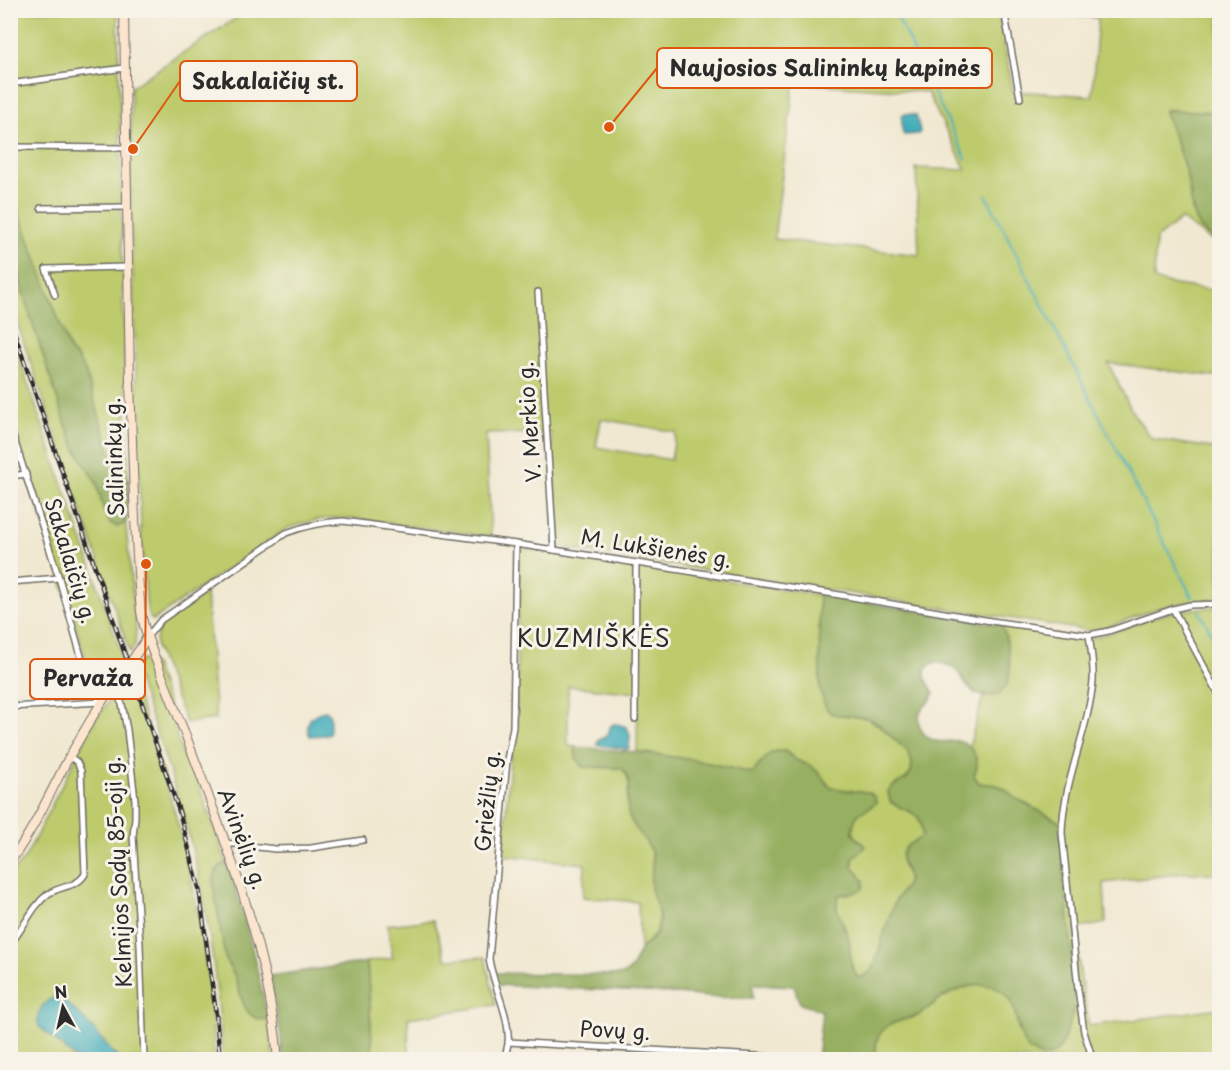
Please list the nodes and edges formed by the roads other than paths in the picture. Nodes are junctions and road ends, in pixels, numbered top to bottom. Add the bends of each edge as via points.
1 (124, 10) edge
2 (1004, 10) edge
3 (124, 68) junction
4 (10, 84) edge
5 (1020, 98) dead end
6 (16, 147) dead end
7 (124, 148) junction
8 (126, 207) junction
9 (41, 208) dead end
10 (127, 267) junction
11 (538, 291) dead end
12 (55, 295) dead end
13 (10, 427) edge
14 (26, 474) junction
15 (10, 476) edge
16 (516, 544) junction
17 (554, 550) junction
18 (636, 563) junction
19 (58, 578) junction
20 (10, 582) edge
21 (1220, 604) edge
22 (1173, 609) junction
23 (1089, 635) junction
24 (147, 637) junction
25 (112, 686) junction
26 (1220, 696) edge
27 (101, 702) junction
28 (10, 707) edge
29 (635, 718) dead end
30 (70, 757) junction
31 (363, 840) dead end
32 (225, 843) junction
33 (10, 862) edge
34 (10, 944) edge
35 (508, 1042) junction
36 (505, 1058) dead end
37 (791, 1058) dead end
38 (144, 1059) edge
39 (278, 1059) edge
40 (1093, 1059) edge

1 - 3 main road, Salininkų g.
2 - 5 street
3 - 4 street
3 - 7 main road, Salininkų g.
6 - 7 street
7 - 8 main road, Salininkų g.
8 - 9 street
8 - 10 main road, Salininkų g.
10 - 12 street via 46,269
10 - 24 main road, Salininkų g. via 138,582
11 - 17 street, V. Merkio g.
13 - 14 street, Sakalaičių g.
14 - 15 street
14 - 19 street, Sakalaičių g.
16 - 17 street, M. Lukšienės g.
16 - 24 street, M. Lukšienės g. via 343,521 315,524 293,530 277,540 161,620
16 - 35 street, Griežlių g. via 513,727 489,959
17 - 18 street, M. Lukšienės g.
18 - 23 street, M. Lukšienės g.
18 - 29 street
19 - 20 street
19 - 27 street, Sakalaičių g. via 90,687
21 - 22 street, M. Lukšienės g.
22 - 23 street, M. Lukšienės g.
22 - 26 street
23 - 40 street via 1094,679 1067,791 1062,833 1078,989 1084,1032
24 - 25 main road
24 - 32 main road, Avinėlių g.
25 - 27 main road
25 - 38 street, Kelmijos Sodų 85-oji g. via 122,704 135,800 133,836
27 - 28 street
27 - 30 main road
30 - 33 main road
30 - 34 street via 81,771 86,874 80,881 43,898
31 - 32 street via 275,849
32 - 39 main road, Avinėlių g. via 259,945
35 - 36 street, Griežlių g.
35 - 37 street, Povų g.

